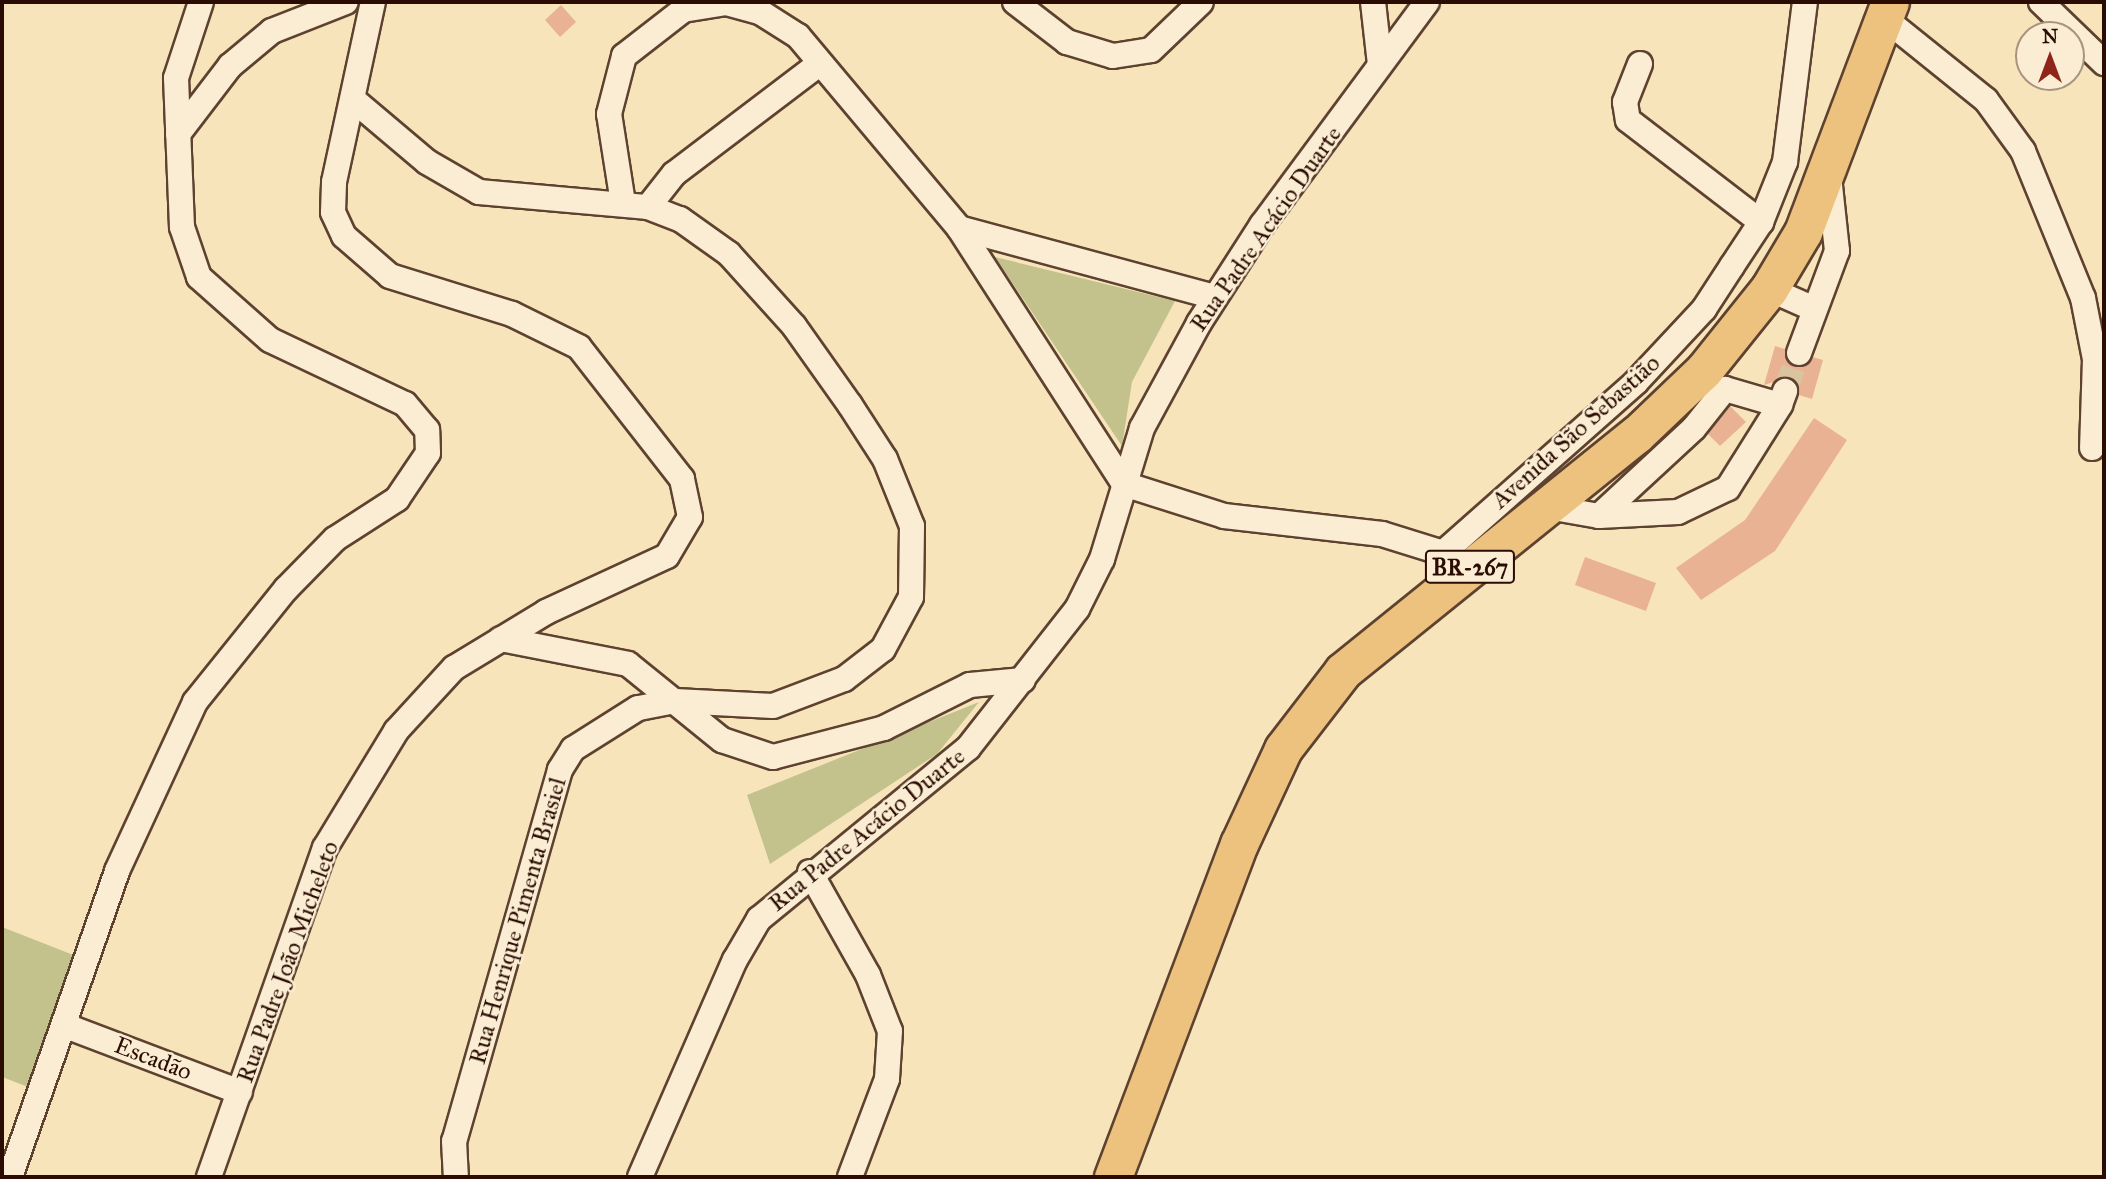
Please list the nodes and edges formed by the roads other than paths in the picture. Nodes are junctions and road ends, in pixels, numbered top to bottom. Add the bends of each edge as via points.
1 (201, 2) edge
2 (346, 2) edge
3 (373, 2) edge
4 (1014, 2) edge
5 (1201, 2) edge
6 (1373, 2) edge
7 (1427, 2) edge
8 (1805, 2) edge
9 (2041, 2) edge
10 (1887, 10) edge
11 (2104, 63) edge
12 (820, 64) junction
13 (1380, 64) junction
14 (1640, 64) dead end
15 (356, 102) junction
16 (178, 134) junction
17 (1829, 176) junction
18 (623, 203) junction
19 (648, 207) junction
20 (1761, 222) junction
21 (959, 228) junction
22 (1769, 289) junction
23 (1215, 297) junction
24 (1812, 308) junction
25 (1799, 353) tunnel mouth
26 (1715, 380) junction
27 (1648, 447) junction
28 (2092, 448) dead end
29 (1124, 484) junction
30 (1548, 507) junction
31 (1599, 516) junction
32 (1454, 562) junction
33 (501, 639) junction
34 (1023, 680) junction
35 (675, 701) junction
36 (810, 872) junction
37 (66, 1026) junction
38 (240, 1091) junction
39 (10, 1177) edge
40 (209, 1177) edge
41 (456, 1177) edge
42 (640, 1177) edge
43 (850, 1177) edge
44 (1113, 1177) edge

1 - 16 street via 179,63
2 - 16 street via 272,31 230,65
3 - 15 street, Rua Padre João Micheleto
4 - 5 street via 1067,43 1112,56 1151,50
6 - 13 street
7 - 13 street, Rua Padre Acácio Duarte
8 - 20 street, Avenida São Sebastião via 1788,152
9 - 11 street
10 - 17 highway, BR-267
10 - 28 street via 1986,100 2023,151 2083,298 2095,359
12 - 18 street via 782,23 726,3 683,10 649,30 624,56 610,94
12 - 19 street via 674,174
12 - 21 street
13 - 23 street, Rua Padre Acácio Duarte
14 - 20 street via 1625,102 1628,120
15 - 18 street, Rua Henrique Pimenta Brasiel via 426,162 479,192
15 - 33 street, Rua Padre João Micheleto via 334,182 333,212 344,236 390,276 561,333 579,347 682,479 690,517 667,556 545,612
16 - 37 street via 181,227 200,277 270,340 405,404 427,430 428,453 397,499 335,540 286,589 195,702 117,871
17 - 22 highway, BR-267
17 - 24 street via 1838,245
18 - 19 street, Rua Henrique Pimenta Brasiel
19 - 35 street, Rua Henrique Pimenta Brasiel via 680,219 729,254 794,326 885,459 912,526 914,557 911,597 893,635 844,679 773,706
20 - 32 street, Avenida São Sebastião via 1704,309
21 - 23 street
21 - 29 street
22 - 24 street
22 - 26 highway, BR-267
23 - 29 street, Rua Padre Acácio Duarte via 1142,428
24 - 25 street
26 - 27 highway, BR-267
26 - 31 street via 1783,398 1728,488 1678,512
27 - 30 highway, BR-267
27 - 31 street
29 - 32 street via 1224,516 1382,534
29 - 34 street, Rua Padre Acácio Duarte via 1093,583
30 - 31 street
30 - 32 highway, BR-267
32 - 44 highway, BR-267 via 1343,671 1283,749 1239,844
33 - 35 street via 628,664
33 - 38 street, Rua Padre João Micheleto via 454,667 396,731 325,848
34 - 35 street via 970,685 884,728 773,757 722,740
34 - 36 street, Rua Padre Acácio Duarte via 933,781
35 - 41 street, Rua Henrique Pimenta Brasiel via 638,708 585,737 560,770 454,1141
36 - 42 street, Rua Padre Acácio Duarte via 759,919 735,960
36 - 43 street via 868,975 892,1052
37 - 38 street, Escadão
37 - 39 street
38 - 40 street, Rua Padre João Micheleto

